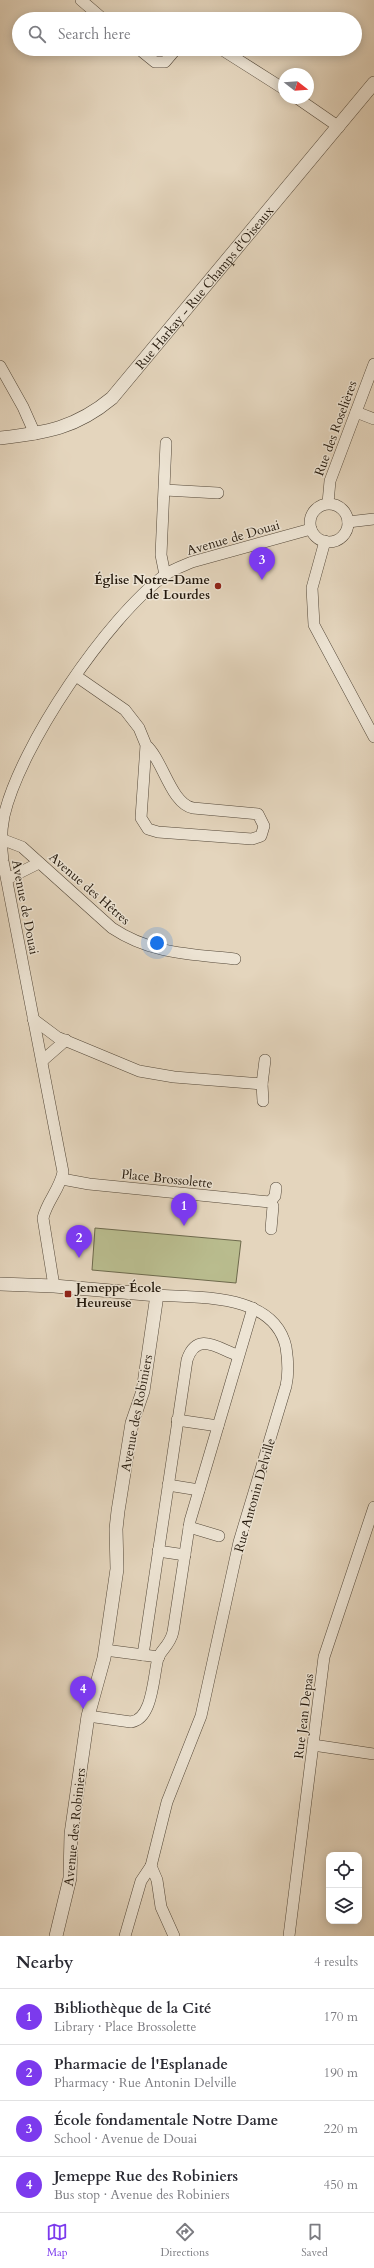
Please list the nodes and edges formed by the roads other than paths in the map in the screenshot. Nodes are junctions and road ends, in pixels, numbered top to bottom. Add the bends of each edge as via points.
1 (81, 0) edge
2 (95, 12) edge
3 (148, 56) edge
4 (170, 56) edge
5 (232, 56) edge
6 (374, 83) edge
7 (278, 85) edge
8 (306, 104) edge
9 (339, 127) junction
10 (374, 364) edge
11 (0, 366) edge
12 (356, 412) junction
13 (374, 419) edge
14 (34, 434) junction
15 (0, 438) edge
16 (166, 443) dead end
17 (165, 490) junction
18 (218, 493) dead end
19 (328, 503) junction
20 (374, 519) edge
21 (348, 522) junction
22 (311, 529) junction
23 (325, 542) junction
24 (165, 575) junction
25 (76, 676) junction
26 (374, 737) edge
27 (146, 745) junction
28 (1, 839) junction
29 (39, 863) junction
30 (7, 879) junction
31 (235, 959) dead end
32 (33, 1019) junction
33 (66, 1040) junction
34 (265, 1060) dead end
35 (42, 1061) junction
36 (262, 1084) junction
37 (263, 1101) dead end
38 (62, 1179) junction
39 (276, 1188) dead end
40 (270, 1202) junction
41 (272, 1229) dead end
42 (0, 1284) edge
43 (54, 1286) junction
44 (157, 1295) junction
45 (253, 1308) junction
46 (237, 1355) junction
47 (177, 1420) junction
48 (218, 1426) junction
49 (168, 1485) junction
50 (199, 1490) junction
51 (374, 1507) edge
52 (189, 1527) junction
53 (219, 1536) dead end
54 (158, 1551) junction
55 (185, 1555) junction
56 (105, 1650) junction
57 (143, 1655) junction
58 (159, 1657) junction
59 (88, 1716) junction
60 (313, 1745) junction
61 (374, 1754) edge
62 (151, 1866) junction
63 (56, 1936) edge
64 (125, 1936) edge
65 (174, 1936) edge
66 (289, 1936) edge

1 - 2 street
3 - 4 street via 155,62 165,62
5 - 7 street
6 - 9 street, Rue Harkay - Rue Champs d'Oiseaux
8 - 9 street
9 - 14 street, Rue Harkay - Rue Champs d'Oiseaux via 112,398 74,423
10 - 12 street, Rue des Roselières
11 - 14 street via 23,407
12 - 13 street
12 - 19 street, Rue des Roselières via 330,481
14 - 15 street, Rue Harkay - Rue Champs d'Oiseaux
16 - 17 street
17 - 18 street
17 - 24 street via 161,555
19 - 21 street via 338,506 345,512
19 - 22 street via 317,508 310,517
20 - 21 street
21 - 23 street via 341,537
22 - 23 street via 316,537
22 - 24 street, Avenue de Douai via 192,562
23 - 26 street via 312,588 314,625
24 - 25 street, Avenue de Douai via 124,615
25 - 27 street via 125,710 139,728
25 - 28 street, Avenue de Douai via 45,724 19,774 4,815
27 - 27 street via 141,813 142,821 148,829 158,832 252,839 261,836 264,826 255,813 193,808 183,804 155,754
28 - 29 street, Avenue des Hêtres via 22,847
28 - 30 street, Avenue de Douai
29 - 30 street
29 - 31 street, Avenue des Hêtres via 112,928 135,942 163,951
30 - 32 street, Avenue de Douai
32 - 33 street via 51,1033
32 - 35 street, Avenue de Douai
33 - 35 street
33 - 36 street via 151,1074
34 - 36 street
35 - 38 street, Avenue de Douai via 62,1162
36 - 37 street
38 - 40 street, Place Brossolette via 89,1184
38 - 43 street via 45,1209 43,1218
39 - 40 street via 275,1196
40 - 41 street via 273,1206
42 - 43 street, Rue Antonin Delville
43 - 44 street, Rue Antonin Delville
44 - 45 street, Rue Antonin Delville via 227,1301
44 - 56 street, Avenue des Robiniers via 143,1391 132,1423 118,1511 117,1568
45 - 46 street
45 - 62 street, Rue Antonin Delville via 274,1324 285,1343 288,1367 286,1386 239,1542 200,1716 167,1802
46 - 47 street via 213,1344 203,1344 194,1348 186,1360
46 - 48 street
47 - 48 street
47 - 49 street
48 - 50 street
49 - 50 street
49 - 54 street
50 - 52 street
51 - 60 street, Rue Jean Depas via 324,1657
52 - 53 street
52 - 55 street
54 - 55 street
54 - 57 street
55 - 58 street via 170,1644
56 - 57 street
56 - 59 street, Avenue des Robiniers
57 - 58 street
58 - 59 street via 142,1718 131,1722
59 - 63 street, Avenue des Robiniers via 71,1834 70,1878
60 - 61 street
60 - 66 street, Rue Jean Depas
62 - 64 street via 140,1881
62 - 65 street via 157,1880 162,1907

